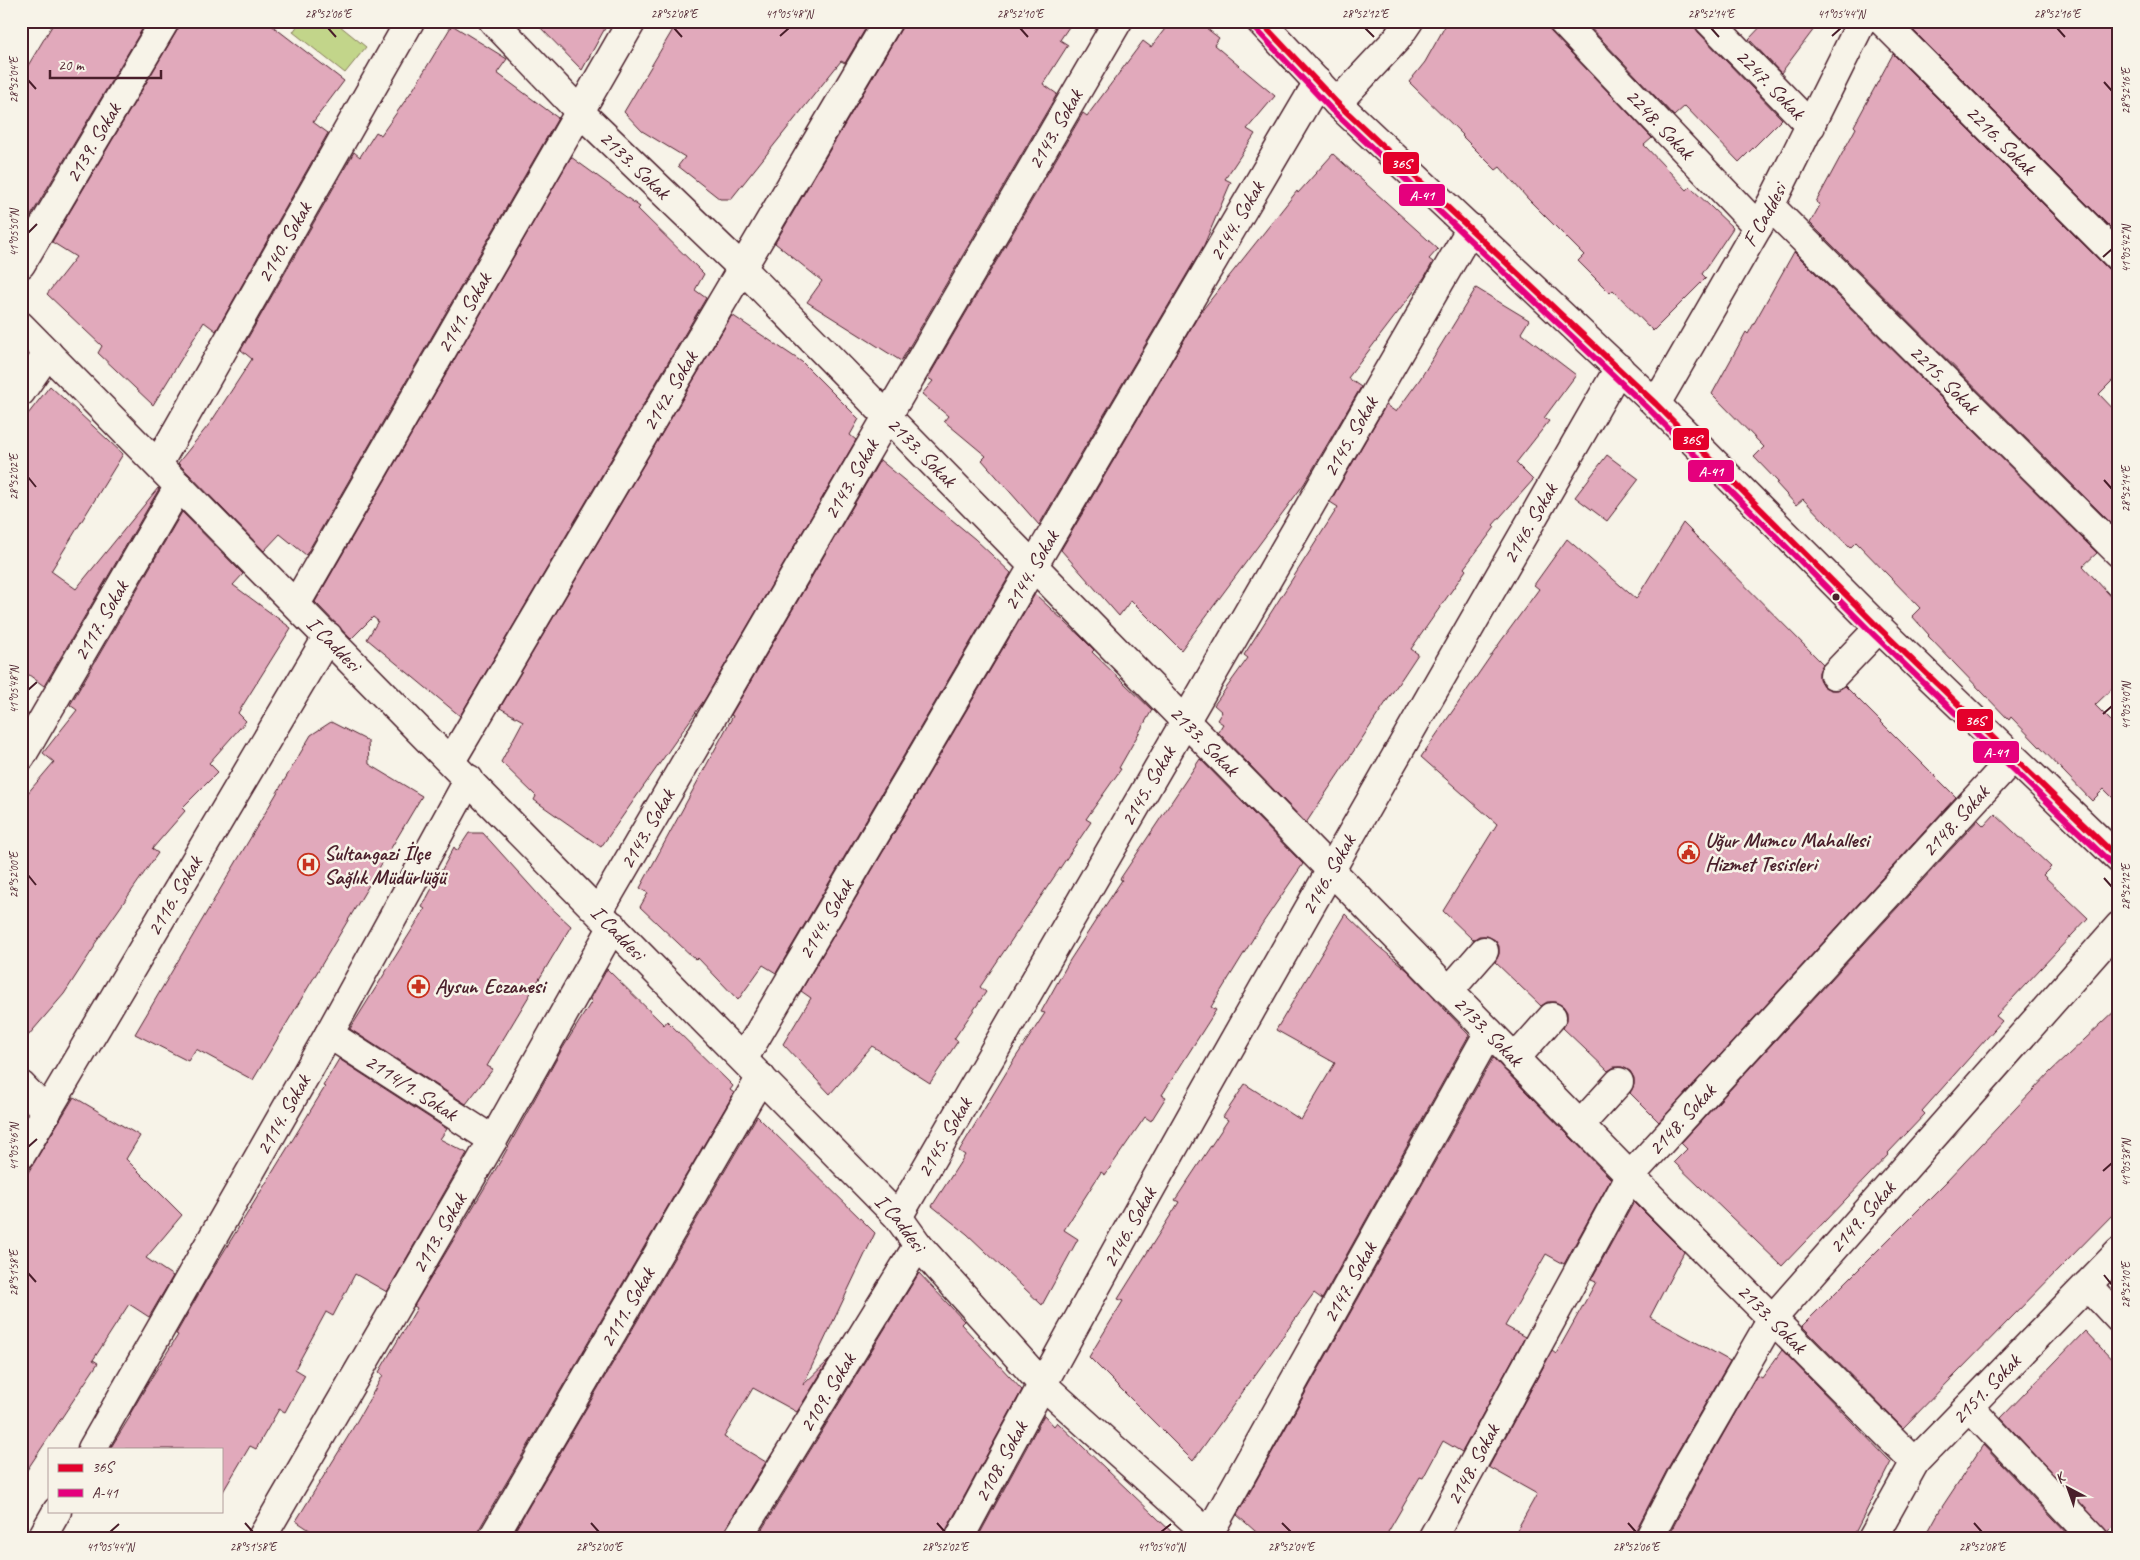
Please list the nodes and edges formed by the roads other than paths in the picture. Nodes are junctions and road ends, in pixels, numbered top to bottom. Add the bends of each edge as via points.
1 (165, 21) edge
2 (410, 21) edge
3 (493, 21) edge
4 (632, 21) edge
5 (888, 21) edge
6 (1118, 21) edge
7 (1260, 21) edge
8 (1409, 21) edge
9 (1562, 21) edge
10 (1709, 21) edge
11 (1862, 21) edge
12 (1882, 21) edge
13 (1318, 82) junction
14 (1337, 103) junction
15 (580, 112) junction
16 (1811, 126) junction
17 (1764, 216) junction
18 (1471, 228) junction
19 (2119, 258) edge
20 (21, 264) edge
21 (742, 268) junction
22 (21, 326) edge
23 (48, 353) junction
24 (1619, 368) junction
25 (21, 392) edge
26 (1656, 404) junction
27 (888, 417) junction
28 (158, 464) junction
29 (179, 486) junction
30 (2119, 553) edge
31 (1033, 567) junction
32 (296, 604) junction
33 (1879, 628) junction
34 (328, 636) junction
35 (1834, 675) dead end
36 (1185, 722) junction
37 (21, 757) edge
38 (2012, 759) junction
39 (460, 770) junction
40 (2119, 859) edge
41 (1331, 870) junction
42 (606, 919) junction
43 (2119, 926) edge
44 (1484, 951) dead end
45 (1449, 991) junction
46 (1552, 1016) dead end
47 (1489, 1032) junction
48 (329, 1034) junction
49 (1515, 1058) junction
50 (752, 1068) junction
51 (1618, 1082) dead end
52 (21, 1085) edge
53 (47, 1112) junction
54 (1580, 1125) junction
55 (493, 1140) junction
56 (21, 1155) edge
57 (1630, 1176) junction
58 (898, 1217) junction
59 (918, 1245) junction
60 (2119, 1252) edge
61 (2087, 1285) junction
62 (1772, 1319) junction
63 (2119, 1319) edge
64 (1042, 1384) junction
65 (1969, 1406) junction
66 (93, 1448) edge
67 (1916, 1462) junction
68 (56, 1512) edge
69 (1209, 1537) edge
70 (41, 1539) edge
71 (261, 1539) edge
72 (492, 1539) edge
73 (737, 1539) edge
74 (959, 1539) edge
75 (1432, 1539) edge
76 (1649, 1539) edge
77 (1872, 1539) edge
78 (2094, 1539) edge

1 - 20 street, 2139. Sokak
2 - 28 street, 2140. Sokak
3 - 15 street, 2133. Sokak
4 - 15 street, 2141. Sokak
5 - 21 street, 2142. Sokak
6 - 27 street, 2143. Sokak
7 - 13 street
8 - 14 street via 1396,40
9 - 17 street, 2248. Sokak
10 - 16 street, 2247. Sokak
11 - 16 street, F Caddesi
12 - 19 street, 2216. Sokak
13 - 14 street
13 - 31 street, 2144. Sokak
14 - 18 street
15 - 21 street, 2133. Sokak
15 - 32 street, 2141. Sokak
16 - 17 street, F Caddesi
17 - 26 street, F Caddesi
17 - 30 street, 2215. Sokak
18 - 24 street
18 - 36 street, 2145. Sokak
21 - 27 street, 2133. Sokak
21 - 39 street, 2142. Sokak
22 - 23 street, I Caddesi
23 - 25 street
23 - 28 street, I Caddesi
24 - 26 street
24 - 41 street, 2146. Sokak
26 - 33 street
27 - 31 street, 2133. Sokak
27 - 42 street, 2143. Sokak
28 - 29 street, I Caddesi
29 - 32 street, I Caddesi
29 - 37 street, 2117. Sokak
31 - 36 street, 2133. Sokak
31 - 50 street, 2144. Sokak
32 - 34 street, I Caddesi
33 - 35 street
33 - 38 street
34 - 39 street, I Caddesi
34 - 53 street, 2116. Sokak
36 - 41 street, 2133. Sokak
36 - 58 street, 2145. Sokak
38 - 40 street
38 - 57 street, 2148. Sokak
39 - 42 street, I Caddesi
39 - 48 street, 2114. Sokak
41 - 45 street, 2133. Sokak
41 - 64 street, 2146. Sokak
42 - 50 street, I Caddesi
42 - 55 street, 2113. Sokak
43 - 62 street, 2149. Sokak
44 - 45 street
45 - 47 street, 2133. Sokak
46 - 49 street
47 - 49 street, 2133. Sokak
47 - 69 street, 2147. Sokak
48 - 55 street, 2114/1. Sokak
48 - 66 street, 2114. Sokak
49 - 54 street, 2133. Sokak
50 - 58 street, I Caddesi
50 - 72 street, 2111. Sokak
51 - 54 street
52 - 53 street
53 - 56 street, 2116. Sokak
54 - 57 street, 2133. Sokak
55 - 71 street, 2113. Sokak
57 - 62 street, 2133. Sokak
57 - 75 street, 2148. Sokak
58 - 59 street, I Caddesi
59 - 64 street, I Caddesi
59 - 73 street, 2109. Sokak
60 - 61 street, 2151. Sokak
61 - 63 street
61 - 65 street, 2151. Sokak
62 - 67 street, 2133. Sokak
62 - 76 street, 2149. Sokak via 1683,1473
64 - 69 street, I Caddesi
64 - 74 street, 2108. Sokak
65 - 67 street, 2151. Sokak
65 - 78 street
67 - 77 street, 2151. Sokak
68 - 70 street

